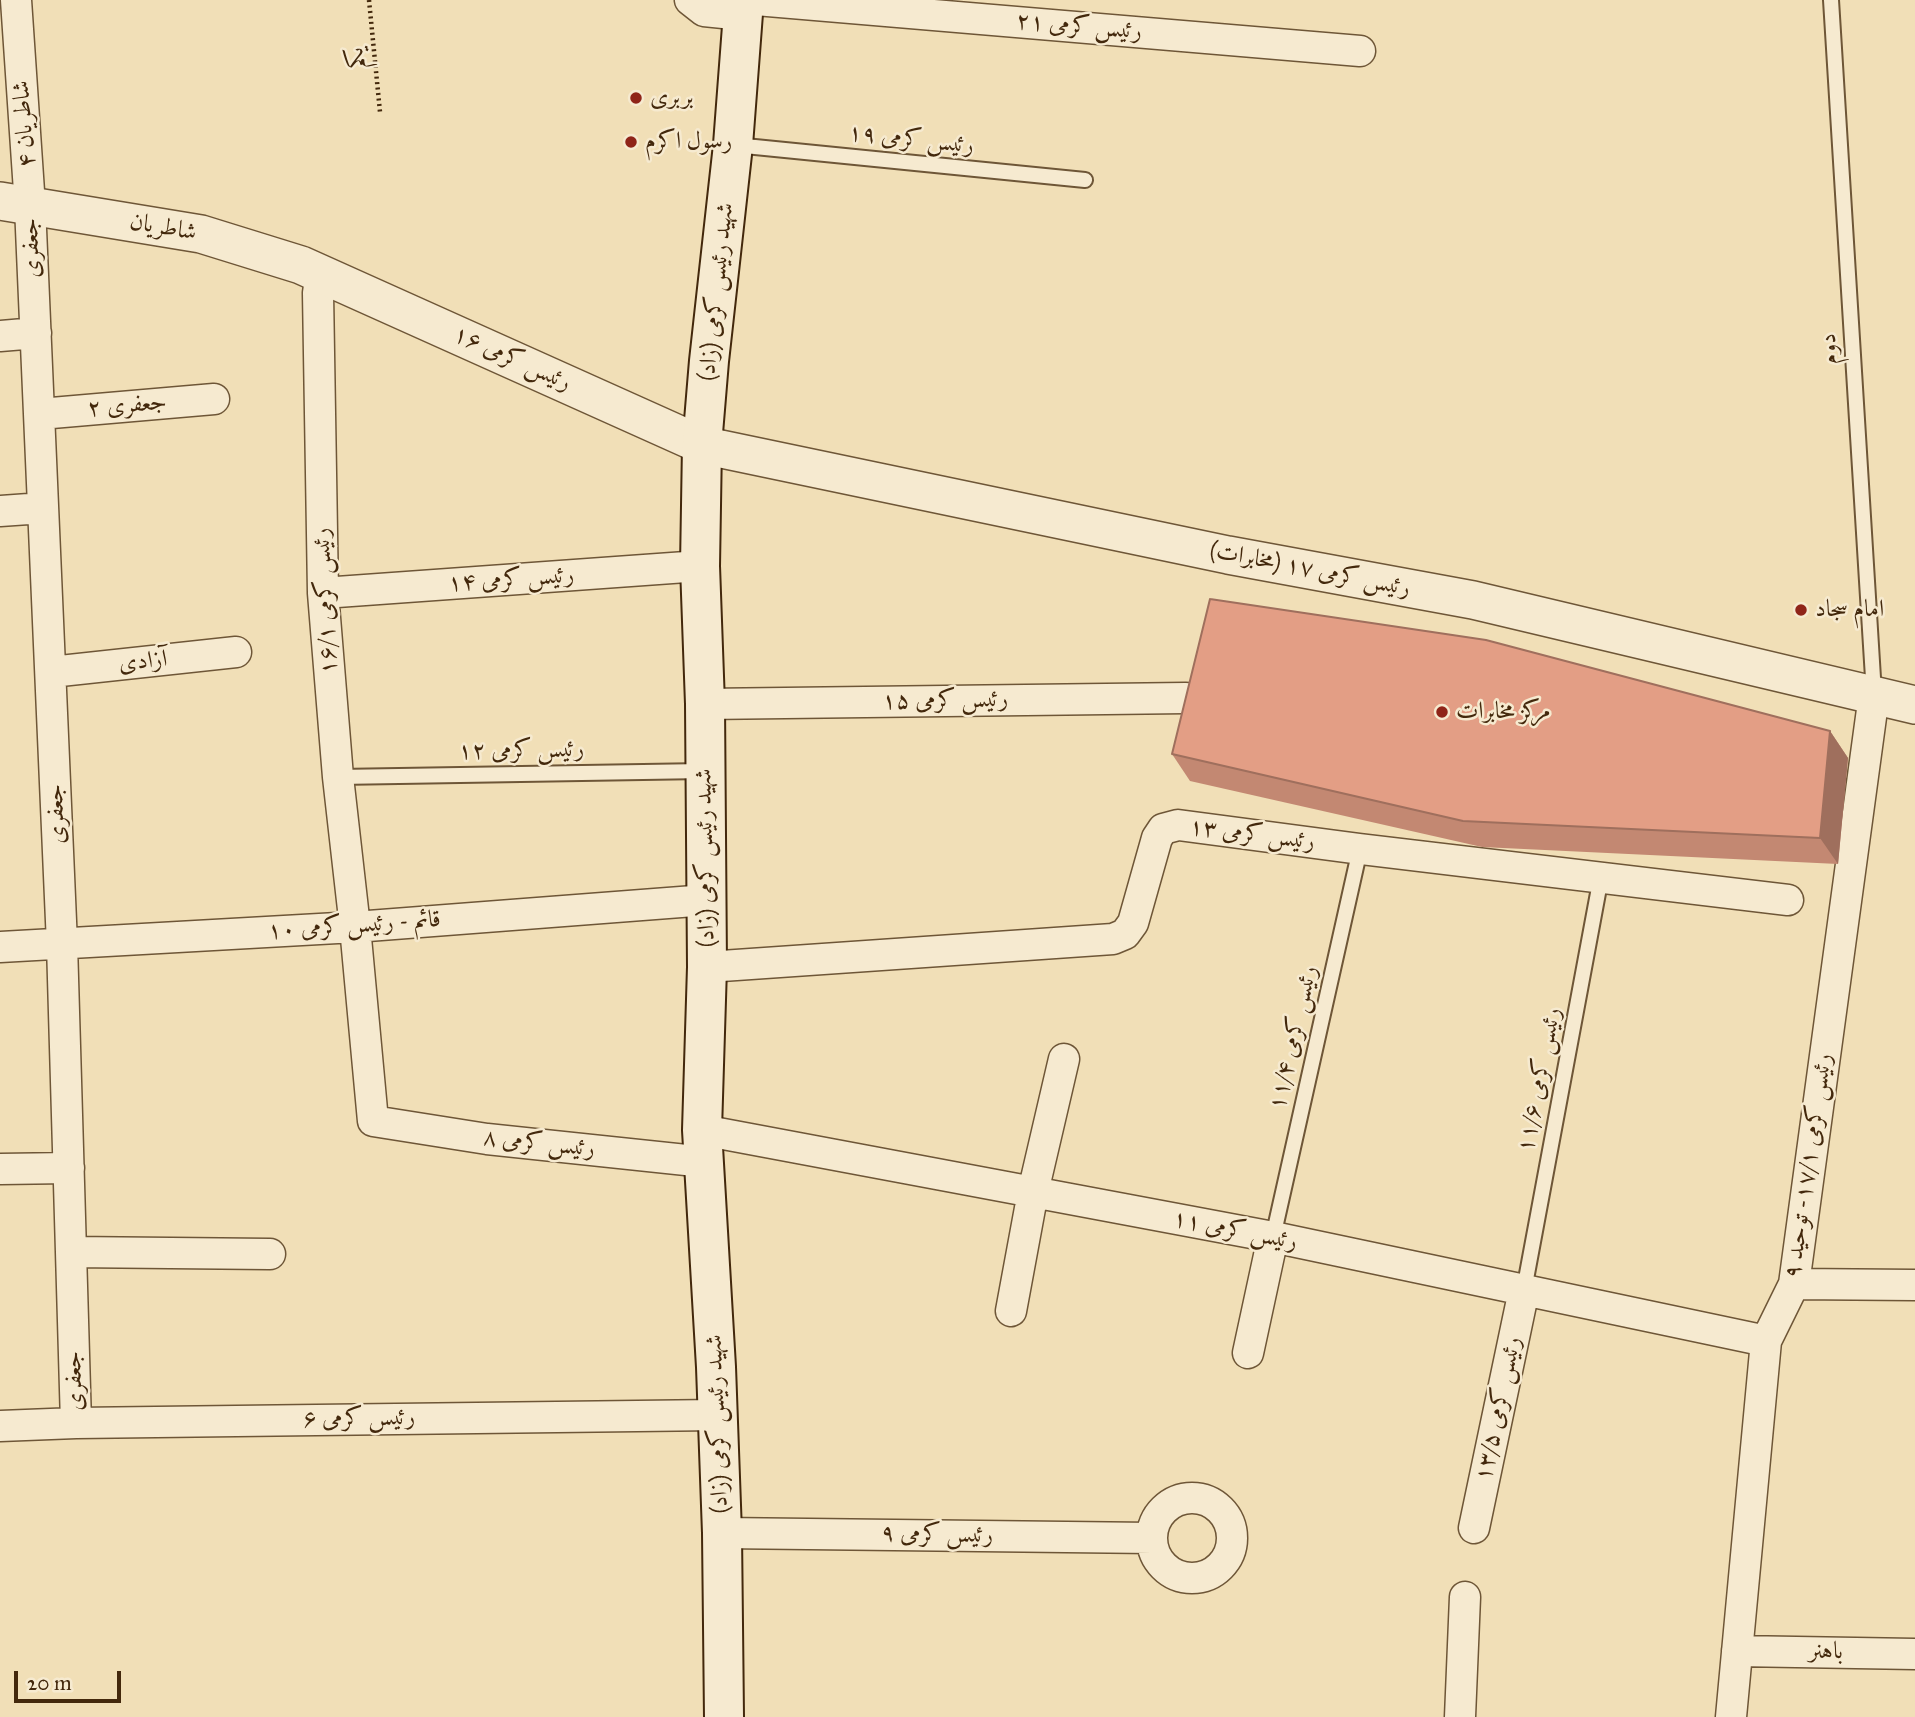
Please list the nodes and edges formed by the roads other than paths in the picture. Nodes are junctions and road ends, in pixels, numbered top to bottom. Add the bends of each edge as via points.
1 (16, 0) edge
2 (690, 0) edge
3 (1831, 0) edge
4 (748, 5) edge
5 (1360, 51) dead end
6 (733, 145) junction
7 (1085, 180) dead end
8 (15, 203) edge
9 (321, 273) junction
10 (36, 333) junction
11 (0, 336) edge
12 (214, 399) dead end
13 (40, 414) junction
14 (702, 445) junction
15 (43, 508) junction
16 (0, 511) edge
17 (699, 566) junction
18 (323, 593) junction
19 (236, 652) dead end
20 (51, 672) junction
21 (1874, 695) junction
22 (1186, 698) edge
23 (705, 704) junction
24 (1915, 705) edge
25 (704, 771) junction
26 (338, 778) junction
27 (1360, 849) junction
28 (1601, 877) junction
29 (707, 900) junction
30 (1787, 900) dead end
31 (355, 927) junction
32 (62, 944) junction
33 (0, 947) edge
34 (707, 967) junction
35 (1064, 1059) dead end
36 (373, 1121) joint
37 (704, 1146) junction
38 (69, 1168) junction
39 (0, 1169) edge
40 (1033, 1192) junction
41 (1273, 1237) junction
42 (71, 1252) junction
43 (270, 1254) dead end
44 (1794, 1284) junction
45 (1915, 1285) edge
46 (1524, 1290) junction
47 (1011, 1311) dead end
48 (1766, 1341) junction
49 (1248, 1353) dead end
50 (717, 1415) junction
51 (76, 1423) junction
52 (0, 1426) edge
53 (1474, 1528) dead end
54 (722, 1532) junction
55 (1152, 1538) dead end
56 (1465, 1597) dead end
57 (1737, 1651) junction
58 (1915, 1654) edge
59 (724, 1717) edge
60 (1460, 1717) edge
61 (1731, 1717) edge

1 - 8 street, شاطریان ۴
2 - 4 street, رئیس کرمی ۲۱ via 704,11
3 - 21 lane, دوم
4 - 5 street, رئیس کرمی ۲۱
4 - 6 main road, شهید رئیس کرمی (زاد)
6 - 7 lane, رئیس کرمی ۱۹
6 - 14 main road, شهید رئیس کرمی (زاد)
8 - 9 street, شاطریان via 201,234
8 - 10 street, جعفری
9 - 14 street, رئیس کرمی ۱۶
9 - 18 street, رئیس کرمی ۱۶/۱
10 - 11 street
10 - 13 street, جعفری
12 - 13 street, جعفری ۲
13 - 15 street, جعفری
14 - 17 main road, شهید رئیس کرمی (زاد)
14 - 21 street, رئیس کرمی ۱۷ (مخابرات) via 1228,555 1473,600
15 - 16 street
15 - 20 street, جعفری
17 - 18 street, رئیس کرمی ۱۴
17 - 23 main road, شهید رئیس کرمی (زاد)
18 - 26 street, رئیس کرمی ۱۶/۱
19 - 20 street, آزادی
20 - 32 street, جعفری
21 - 24 street, رئیس کرمی ۱۷ (مخابرات)
21 - 44 street, رئیس کرمی ۱۷/۱- توحید ۹
22 - 23 street, رئیس کرمی ۱۵
23 - 25 main road, شهید رئیس کرمی (زاد)
25 - 26 lane, رئیس کرمی ۱۲
25 - 29 main road, شهید رئیس کرمی (زاد)
26 - 31 street, رئیس کرمی ۱۶/۱
27 - 28 street, رئیس کرمی ۱۳
27 - 34 street, رئیس کرمی ۱۳ via 1178,825 1163,829 1157,838 1133,923 1125,934 1113,939
27 - 41 lane, رئیس کرمی ۱۱/۴
28 - 30 street, رئیس کرمی ۱۳
28 - 46 lane, رئیس کرمی ۱۱/۶
29 - 31 street, قائم - رئیس کرمی ۱۰
29 - 34 main road, شهید رئیس کرمی (زاد)
31 - 32 street, قائم - رئیس کرمی ۱۰
31 - 36 street, رئیس کرمی ۱۶/۱
32 - 33 street, قائم - رئیس کرمی ۱۰
32 - 38 street, جعفری
34 - 37 main road, شهید رئیس کرمی (زاد)
35 - 40 street
36 - 37 street, رئیس کرمی ۸ via 487,1139
37 - 40 street, رئیس کرمی ۱۱
37 - 50 main road, شهید رئیس کرمی (زاد)
38 - 39 street
38 - 42 street, جعفری
40 - 41 street, رئیس کرمی ۱۱
40 - 47 street
41 - 46 street, رئیس کرمی ۱۱
41 - 49 street
42 - 43 street
42 - 51 street, جعفری
44 - 45 street
44 - 48 street, رئیس کرمی ۱۷/۱- توحید ۹
46 - 48 street, رئیس کرمی ۱۱
46 - 53 street, رئیس کرمی ۱۳/۵
48 - 57 street, رئیس کرمی ۱۷/۱- توحید ۹
50 - 51 street, رئیس کرمی ۶
50 - 54 main road, شهید رئیس کرمی (زاد)
51 - 52 street, رئیس کرمی ۶
54 - 55 street, رئیس کرمی ۹
54 - 59 main road, شهید رئیس کرمی (زاد)
56 - 60 street
57 - 58 street, باهنر
57 - 61 street, رئیس کرمی ۱۷/۱- توحید ۹

